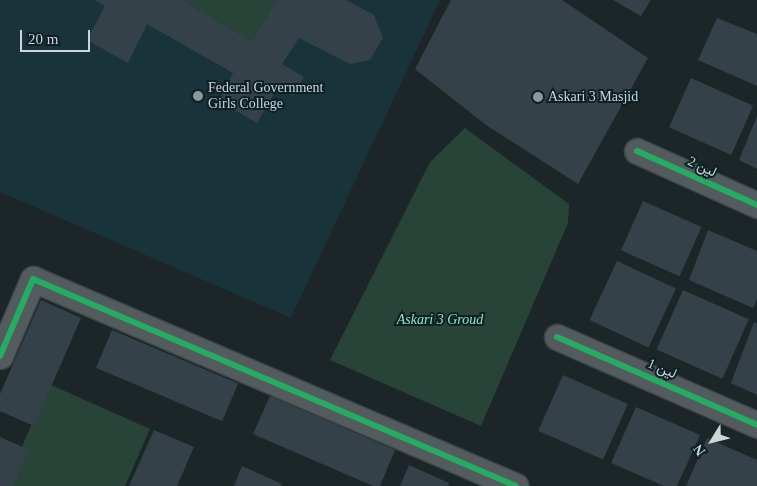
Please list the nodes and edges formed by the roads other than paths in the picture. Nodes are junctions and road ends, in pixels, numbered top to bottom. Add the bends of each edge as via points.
1 (637, 151) dead end
2 (757, 206) edge
3 (557, 337) dead end
4 (0, 356) edge
5 (757, 424) edge
6 (516, 486) edge

1 - 2 street, لین 2
3 - 5 street, لین 1
4 - 6 street via 33,279

